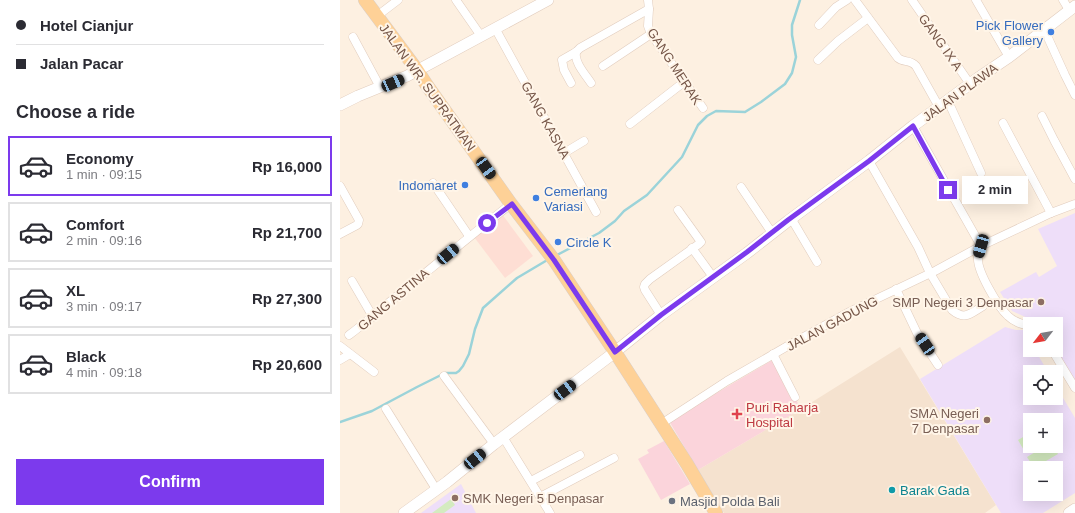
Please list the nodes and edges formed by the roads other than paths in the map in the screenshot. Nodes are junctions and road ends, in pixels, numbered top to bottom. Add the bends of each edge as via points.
1 (365, 0) edge
2 (398, 0) edge
3 (456, 0) edge
4 (548, 0) edge
5 (648, 0) edge
6 (846, 0) edge
7 (855, 0) edge
8 (912, 0) edge
9 (976, 0) edge
10 (1062, 0) edge
11 (1072, 8) edge
12 (649, 9) junction
13 (377, 16) junction
14 (868, 18) junction
15 (819, 25) dead end
16 (495, 28) junction
17 (1044, 29) junction
18 (651, 34) junction
19 (481, 36) junction
20 (353, 37) dead end
21 (576, 52) junction
22 (1009, 57) junction
23 (818, 60) dead end
24 (604, 66) dead end
25 (418, 70) junction
26 (684, 82) junction
27 (571, 83) dead end
28 (591, 83) dead end
29 (970, 84) junction
30 (380, 87) junction
31 (1075, 95) edge
32 (944, 104) junction
33 (340, 105) edge
34 (703, 108) dead end
35 (1042, 116) dead end
36 (1004, 123) dead end
37 (630, 124) dead end
38 (913, 126) junction
39 (584, 141) dead end
40 (564, 153) junction
41 (869, 161) junction
42 (981, 173) dead end
43 (1075, 179) edge
44 (433, 183) dead end
45 (340, 186) edge
46 (741, 187) dead end
47 (512, 204) junction
48 (1075, 204) edge
49 (678, 210) dead end
50 (596, 212) dead end
51 (1051, 213) junction
52 (791, 218) junction
53 (772, 233) junction
54 (340, 234) edge
55 (469, 236) junction
56 (981, 246) junction
57 (692, 248) junction
58 (817, 262) dead end
59 (930, 273) junction
60 (713, 277) junction
61 (352, 281) dead end
62 (896, 289) junction
63 (983, 306) dead end
64 (661, 315) junction
65 (373, 317) junction
66 (1023, 325) edge
67 (349, 335) dead end
68 (340, 346) edge
69 (615, 352) junction
70 (350, 354) junction
71 (773, 354) junction
72 (1056, 357) edge
73 (340, 360) edge
74 (938, 365) dead end
75 (374, 372) dead end
76 (444, 376) dead end
77 (1075, 388) edge
78 (795, 398) dead end
79 (386, 409) dead end
80 (661, 424) junction
81 (504, 437) junction
82 (494, 444) junction
83 (580, 455) dead end
84 (614, 458) dead end
85 (531, 481) junction
86 (436, 490) junction
87 (540, 497) junction
88 (1075, 510) edge
89 (404, 513) edge
90 (550, 513) edge
91 (716, 513) edge
92 (1069, 513) edge

1 - 13 main road, JALAN WR. SUPRATMAN
2 - 13 street
3 - 19 street
4 - 16 street
5 - 12 street, GANG MERAK
6 - 15 street
7 - 14 street
8 - 29 street, GANG IX A
9 - 22 street
10 - 11 street
11 - 17 street, JALAN PLAWA
12 - 18 street, GANG MERAK via 648,26
12 - 21 street
13 - 25 main road, JALAN WR. SUPRATMAN
14 - 23 street
14 - 32 street via 898,58 916,66
16 - 19 street
16 - 40 street, GANG KASNA
17 - 22 street, JALAN PLAWA
17 - 31 street
18 - 24 street
18 - 26 street, GANG MERAK
19 - 25 street
20 - 30 street
21 - 27 street via 562,60
21 - 28 street via 575,58
22 - 29 street, JALAN PLAWA
25 - 30 street
25 - 47 main road, JALAN WR. SUPRATMAN
26 - 34 street, GANG MERAK
26 - 37 street
29 - 32 street, JALAN PLAWA
30 - 33 street
32 - 38 street, JALAN PLAWA
32 - 42 street
35 - 43 street
36 - 51 street
38 - 41 street, JALAN PLAWA
38 - 56 street
39 - 40 street
40 - 50 street, GANG KASNA
41 - 52 street, JALAN PLAWA
41 - 59 street
44 - 55 street
45 - 54 street via 359,222 357,226
46 - 53 street
47 - 55 street, GANG ASTINA
47 - 69 main road, JALAN WR. SUPRATMAN via 554,260
48 - 51 street, JALAN GADUNG
49 - 57 street via 701,242
51 - 56 street, JALAN GADUNG
52 - 53 street, JALAN PLAWA
52 - 58 street
53 - 60 street, JALAN PLAWA
55 - 65 street, GANG ASTINA
56 - 59 street, JALAN GADUNG
56 - 66 street via 978,257 986,283 1002,310
57 - 60 street
57 - 64 street via 645,284 645,290
59 - 62 street, JALAN GADUNG
59 - 63 street via 957,314 966,316
60 - 64 street, JALAN PLAWA
61 - 65 street
62 - 71 street, JALAN GADUNG
62 - 74 street via 917,333
64 - 69 street, JALAN PLAWA
65 - 67 street, GANG ASTINA
68 - 70 street
69 - 80 main road, JALAN WR. SUPRATMAN
69 - 81 street, JALAN PLAWA
70 - 73 street
70 - 75 street
71 - 78 street
71 - 80 street, JALAN GADUNG
72 - 77 street
76 - 82 street
79 - 86 street
80 - 91 main road, JALAN WR. SUPRATMAN
81 - 82 street, JALAN PLAWA
81 - 85 street
82 - 86 street, JALAN PLAWA
83 - 85 street
84 - 87 street
85 - 87 street
86 - 89 street, JALAN PLAWA
87 - 90 street
88 - 92 street

